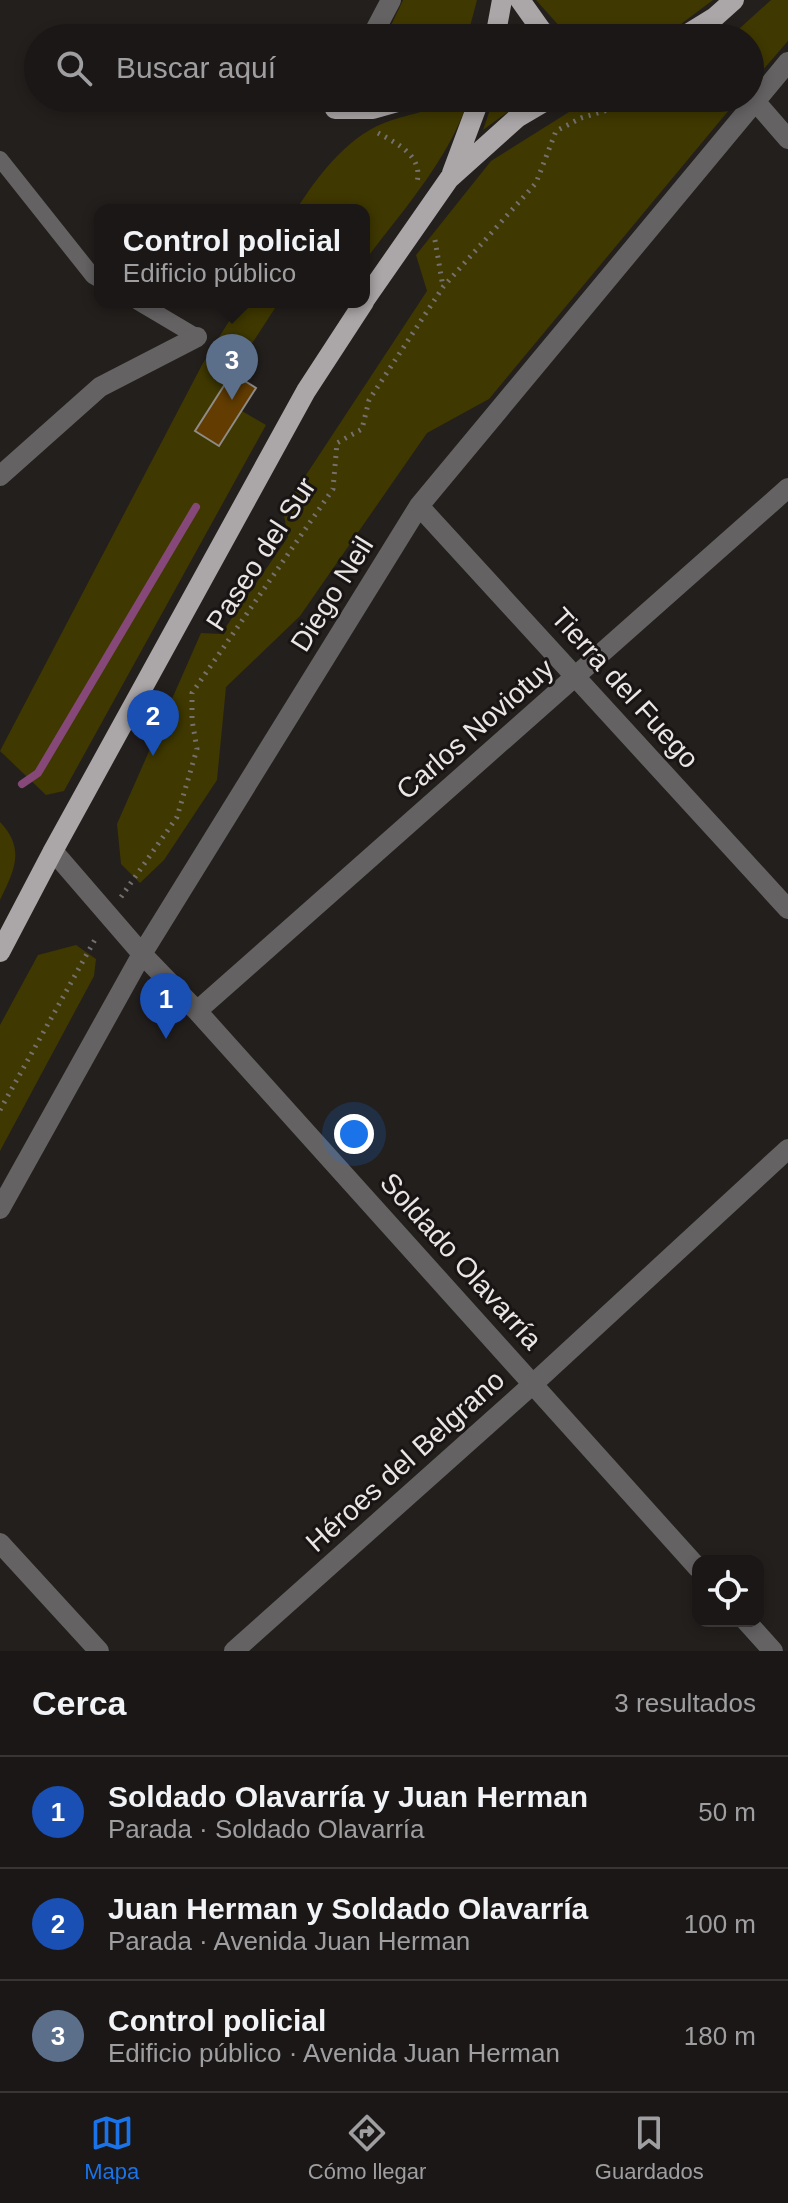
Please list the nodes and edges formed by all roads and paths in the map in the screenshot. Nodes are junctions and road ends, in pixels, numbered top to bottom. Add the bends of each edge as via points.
1 (391, 0) edge
2 (520, 0) edge
3 (734, 0) edge
4 (501, 6) edge
5 (378, 24) edge
6 (491, 24) edge
7 (537, 24) edge
8 (704, 24) edge
9 (788, 62) edge
10 (764, 90) edge
11 (764, 111) edge
12 (475, 112) edge
13 (527, 112) edge
14 (601, 112) edge
15 (746, 112) edge
16 (377, 132) dead end
17 (788, 139) edge
18 (0, 159) edge
19 (449, 179) junction
20 (410, 192) dead end
21 (422, 218) junction
22 (94, 277) edge
23 (443, 287) junction
24 (370, 293) edge
25 (148, 308) edge
26 (360, 308) edge
27 (197, 337) joint
28 (0, 476) edge
29 (788, 488) edge
30 (419, 506) junction
31 (577, 677) junction
32 (53, 851) junction
33 (788, 909) edge
34 (109, 915) junction
35 (0, 952) edge
36 (142, 954) junction
37 (197, 1011) junction
38 (0, 1110) edge
39 (788, 1149) edge
40 (0, 1209) edge
41 (533, 1384) junction
42 (0, 1543) edge
43 (692, 1561) edge
44 (751, 1627) edge
45 (99, 1651) edge
46 (234, 1651) edge
47 (773, 1651) edge

1 - 5 street
2 - 7 main road
3 - 8 main road
4 - 6 main road
9 - 10 street, Diego Neil
11 - 17 street
12 - 19 main road
13 - 19 main road
14 - 23 path, Paseo del Sur via 556,131 536,183
15 - 30 street, Diego Neil
16 - 20 path via 413,156 420,168
18 - 22 lane
19 - 21 main road
21 - 23 path via 438,244
21 - 24 main road
23 - 34 path, Paseo del Sur via 369,400 362,429 337,443 333,489 192,693 197,749 177,817
25 - 27 lane
26 - 32 main road via 306,391
27 - 28 street via 100,387
29 - 31 street, Carlos Noviotuy
30 - 31 street, Tierra del Fuego
30 - 36 street, Diego Neil
31 - 33 street, Tierra del Fuego
31 - 37 street, Carlos Noviotuy
32 - 34 street, Soldado Olavarría
32 - 35 main road
34 - 36 street, Soldado Olavarría
34 - 38 path, Paseo del Sur
36 - 37 street, Soldado Olavarría
36 - 40 street, Diego Neil
37 - 41 street, Soldado Olavarría
39 - 41 street, Héroes del Belgrano
41 - 43 street, Soldado Olavarría
41 - 46 street, Héroes del Belgrano
42 - 45 street
44 - 47 street

